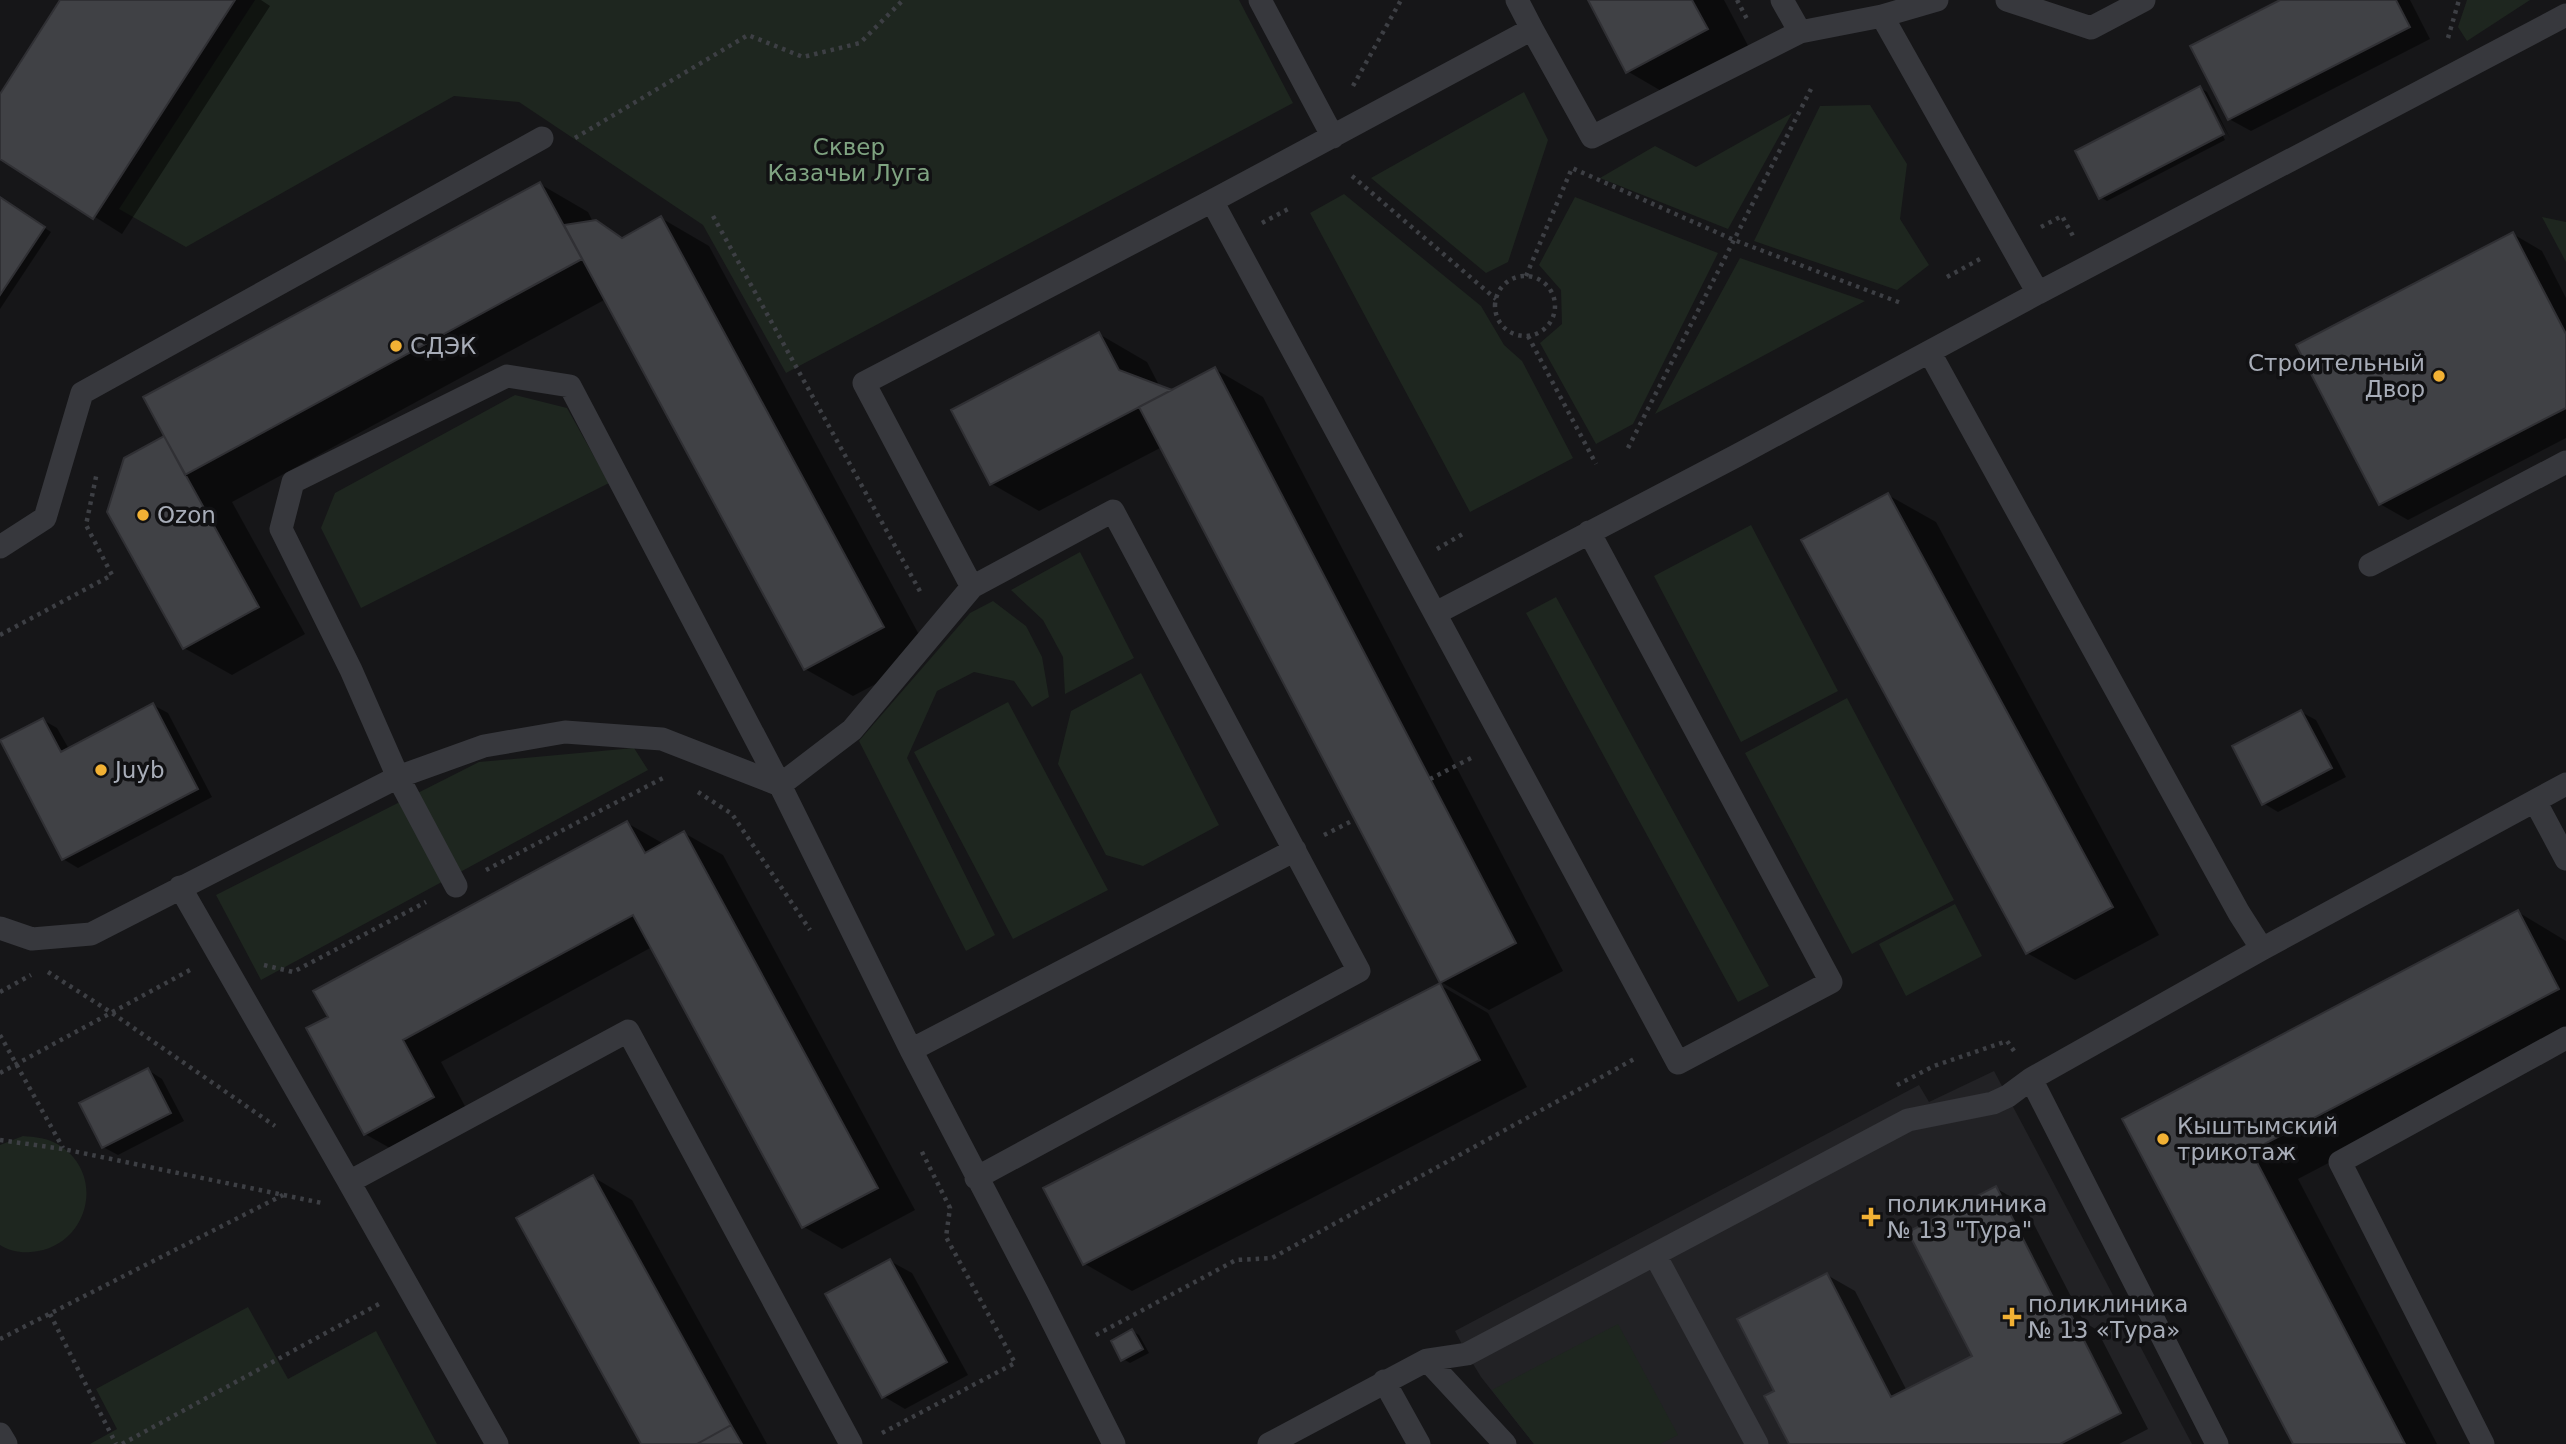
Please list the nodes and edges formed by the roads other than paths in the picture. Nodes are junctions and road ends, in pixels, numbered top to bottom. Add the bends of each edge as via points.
1 (1260, 0) edge
2 (1517, 0) edge
3 (1782, 0) edge
4 (1937, 0) edge
5 (2007, 0) edge
6 (2144, 0) edge
7 (2566, 15) edge
8 (1882, 16) junction
9 (1532, 29) junction
10 (1800, 32) junction
11 (1333, 136) junction
12 (542, 138) dead end
13 (1212, 201) junction
14 (2038, 293) junction
15 (1930, 353) junction
16 (2566, 462) edge
17 (1589, 532) junction
18 (0, 547) edge
19 (2371, 565) dead end
20 (972, 587) junction
21 (1436, 613) junction
22 (398, 777) junction
23 (2566, 784) edge
24 (780, 785) junction
25 (2535, 801) junction
26 (1295, 850) junction
27 (2566, 859) edge
28 (456, 886) road end
29 (180, 887) junction
30 (0, 929) edge
31 (2262, 949) junction
32 (2566, 1038) edge
33 (911, 1050) junction
34 (2031, 1079) junction
35 (976, 1178) junction
36 (349, 1182) junction
37 (1655, 1255) junction
38 (1427, 1360) junction
39 (1384, 1381) junction
40 (0, 1434) edge
41 (6, 1444) edge
42 (497, 1444) edge
43 (851, 1444) edge
44 (1114, 1444) edge
45 (1269, 1444) edge
46 (1419, 1444) edge
47 (1506, 1444) edge
48 (1757, 1444) edge
49 (2217, 1444) edge
50 (2483, 1444) edge

1 - 11 lane
2 - 9 lane
3 - 10 lane
4 - 8 lane
5 - 6 lane via 2091,27
7 - 14 lane
8 - 10 lane
8 - 14 lane
9 - 10 lane via 1592,137
9 - 11 lane
11 - 13 lane
12 - 18 lane via 82,393 45,518
13 - 20 lane via 864,383
13 - 21 lane
14 - 15 lane
15 - 17 lane
15 - 31 lane
16 - 19 lane
17 - 21 lane
17 - 21 lane via 1831,982 1678,1063
20 - 24 lane via 852,730
20 - 26 lane via 1113,511
22 - 24 lane via 484,746 565,732 662,739
22 - 24 lane via 281,528 293,482 507,376 570,386
22 - 28 lane
22 - 29 lane
23 - 25 lane
24 - 33 lane
25 - 27 lane
25 - 31 lane
26 - 33 lane
26 - 35 lane via 1359,971
29 - 30 lane via 91,934 32,939
29 - 36 lane
31 - 34 lane
32 - 50 lane via 2340,1162
33 - 35 lane
34 - 37 lane via 1993,1103 1908,1120
34 - 49 lane
35 - 44 lane
36 - 42 lane
36 - 43 lane via 628,1031
37 - 38 lane via 1466,1354
37 - 48 lane
38 - 39 lane
38 - 47 lane
39 - 45 lane
39 - 46 lane
40 - 41 lane

